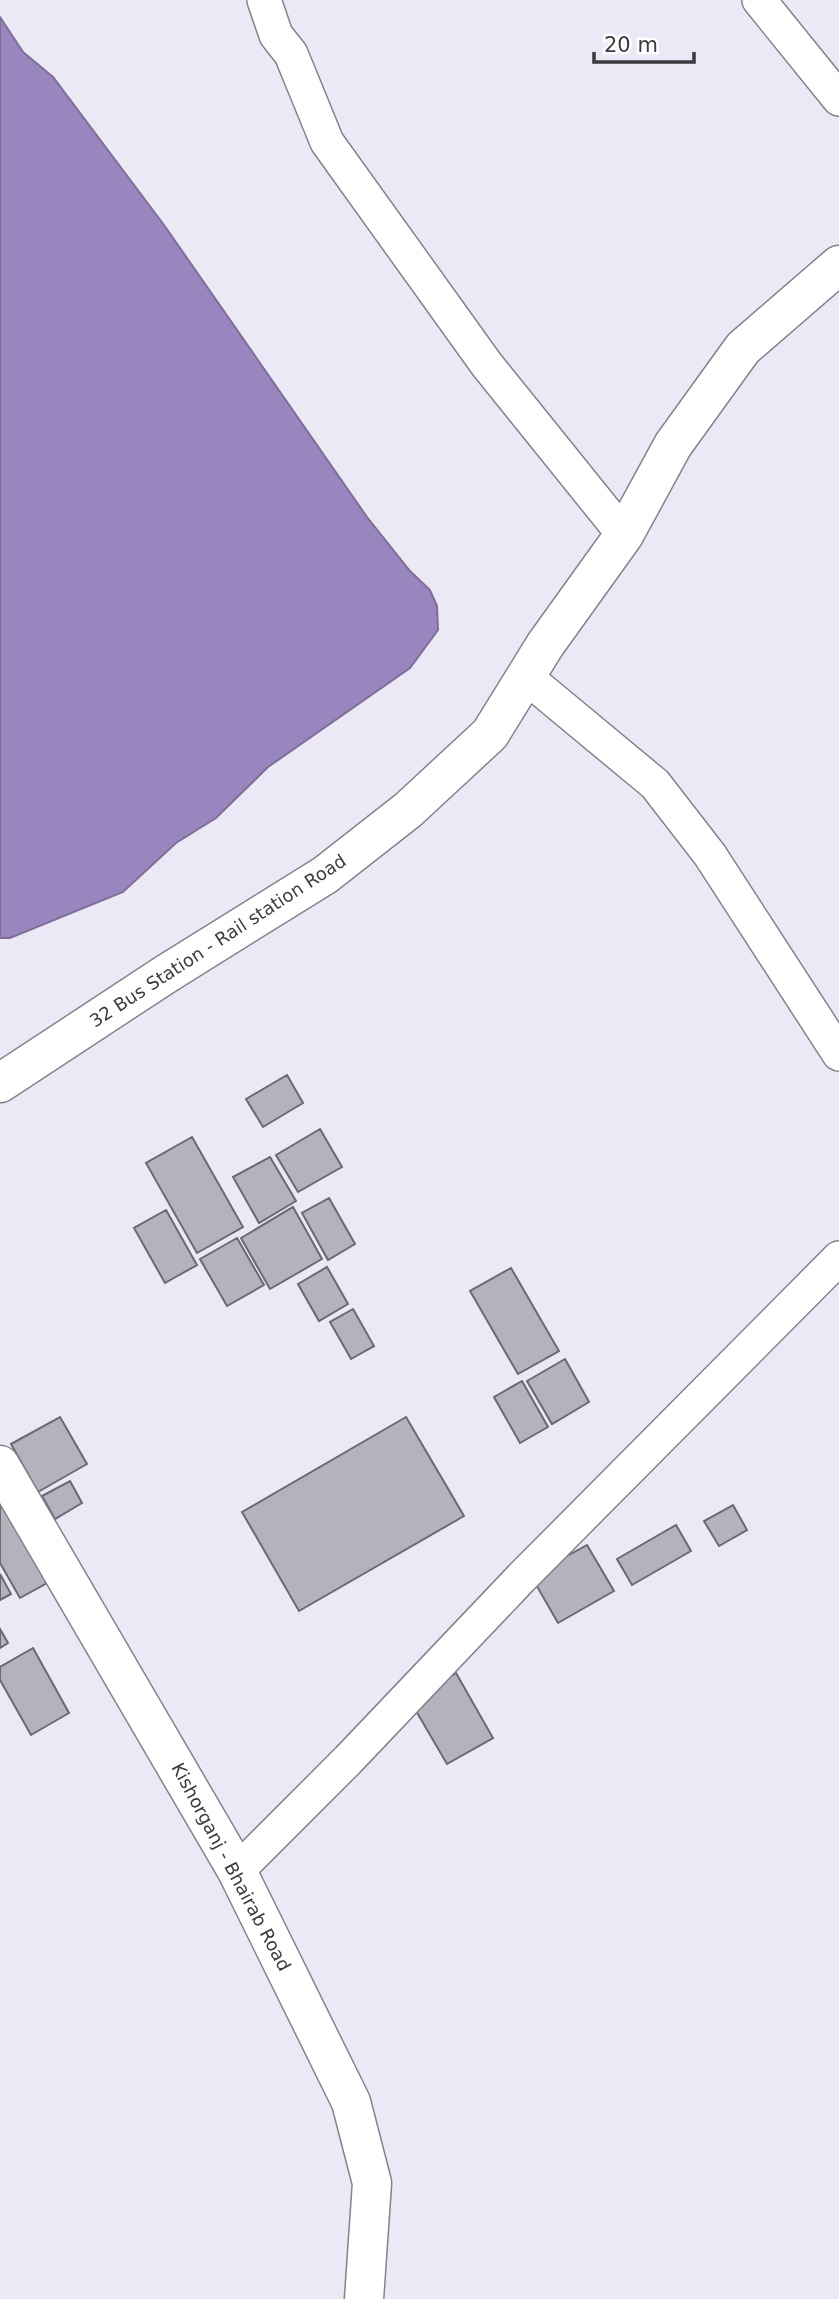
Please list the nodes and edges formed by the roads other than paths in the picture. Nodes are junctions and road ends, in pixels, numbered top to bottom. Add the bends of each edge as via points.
1 (264, 0) edge
2 (759, 0) edge
3 (839, 99) edge
4 (839, 265) edge
5 (624, 535) junction
6 (526, 677) junction
7 (839, 1054) edge
8 (0, 1083) edge
9 (839, 1258) edge
10 (0, 1465) edge
11 (237, 1871) junction
12 (364, 2299) edge

1 - 5 street via 327,142 487,365
2 - 3 street
4 - 5 street, 32 Bus Station - Rail station Road via 743,348 673,445
5 - 6 street, 32 Bus Station - Rail station Road
6 - 7 street via 655,784 710,855
6 - 8 street, 32 Bus Station - Rail station Road via 490,734 408,810 325,875
9 - 11 street
10 - 11 street, Kishorganj - Bhairab Road
11 - 12 street, Kishorganj - Bhairab Road via 351,2102 372,2183

